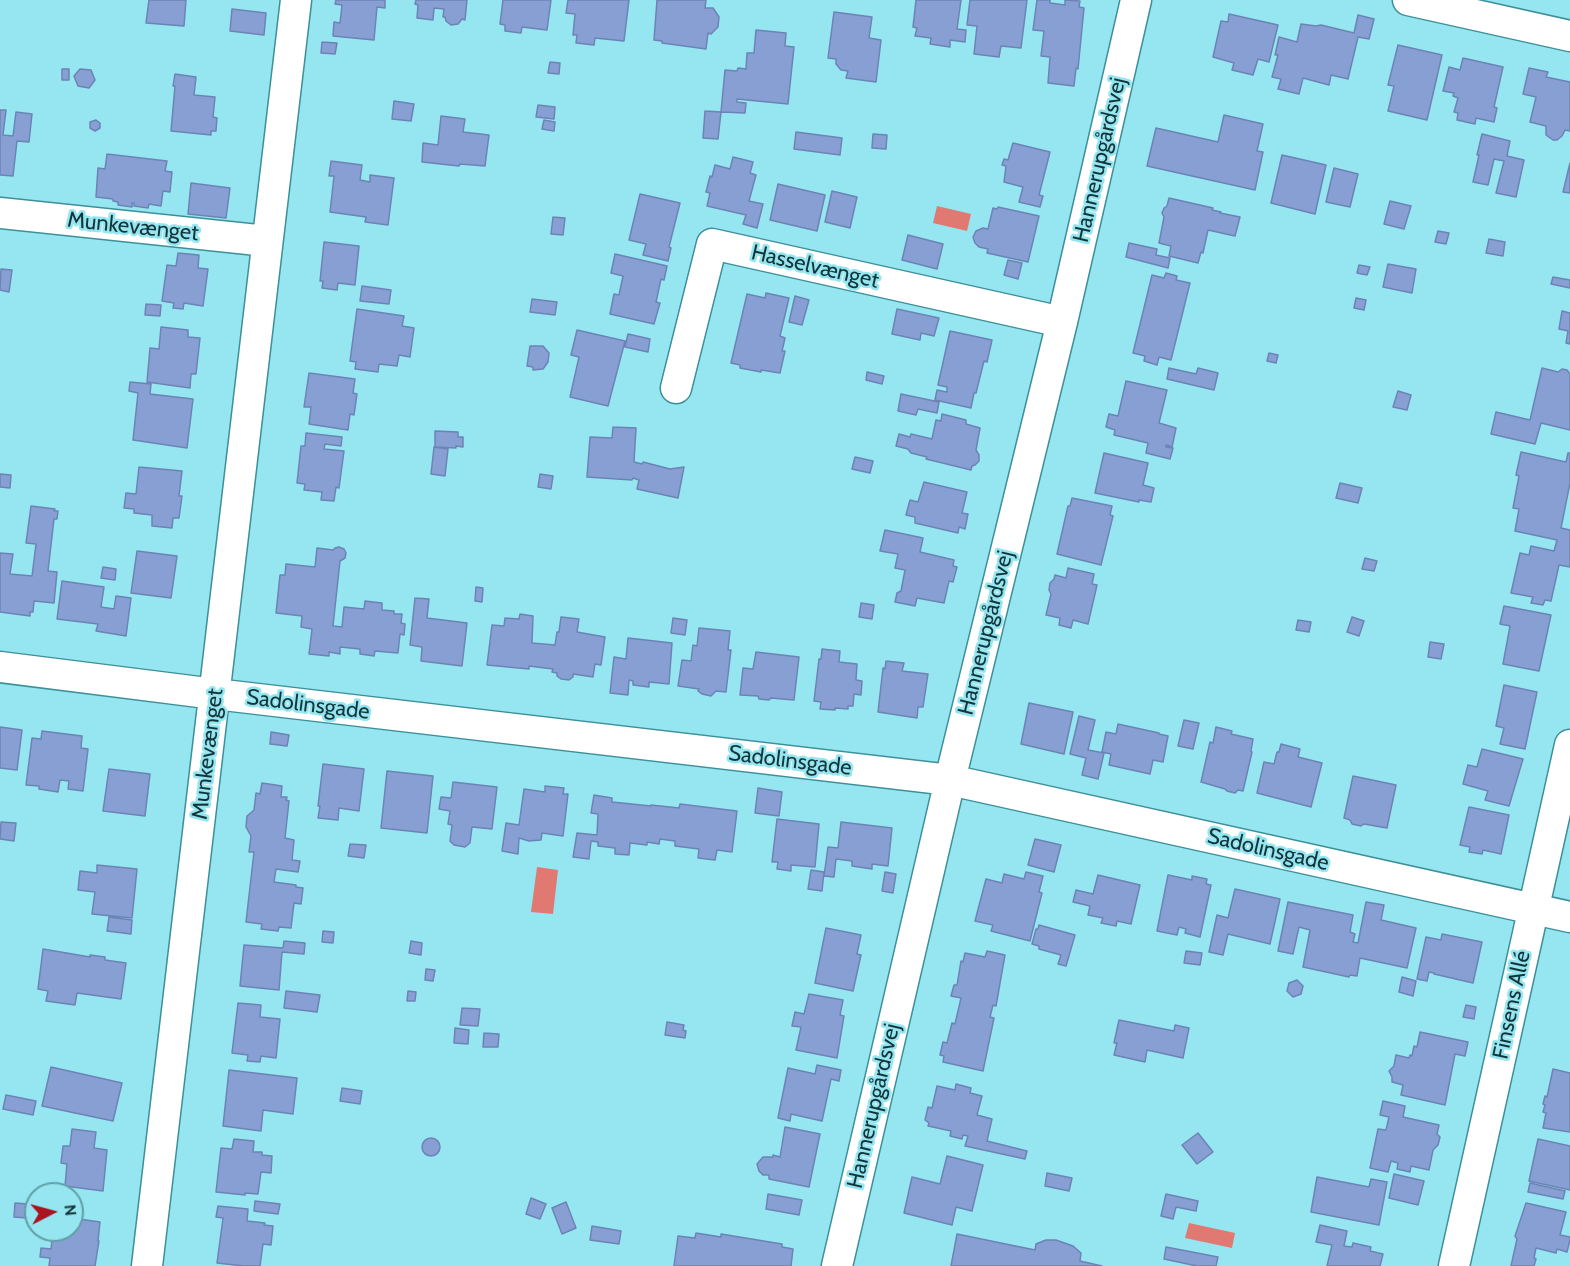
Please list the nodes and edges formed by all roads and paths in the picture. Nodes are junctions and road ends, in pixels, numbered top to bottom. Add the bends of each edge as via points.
1 (296, 0) edge
2 (1136, 0) edge
3 (1408, 0) edge
4 (1570, 36) edge
5 (0, 213) edge
6 (267, 241) junction
7 (1062, 322) junction
8 (676, 388) dead end
9 (0, 668) edge
10 (214, 694) junction
11 (1570, 745) edge
12 (950, 780) junction
13 (1533, 909) junction
14 (1570, 917) edge
15 (147, 1266) edge
16 (837, 1266) edge
17 (1454, 1266) edge

1 - 6 street, Munkevænget
2 - 7 street, Hannerupgårdsvej
3 - 4 street
5 - 6 street, Munkevænget
6 - 10 street, Munkevænget
7 - 8 street, Hasselvænget via 712,244
7 - 12 street, Hannerupgårdsvej
9 - 10 street, Sadolinsgade
10 - 12 street, Sadolinsgade
10 - 15 street, Munkevænget
11 - 13 street, Finsens Allé
12 - 13 street, Sadolinsgade
12 - 16 street, Hannerupgårdsvej
13 - 14 street, Sadolinsgade
13 - 17 street, Finsens Allé

